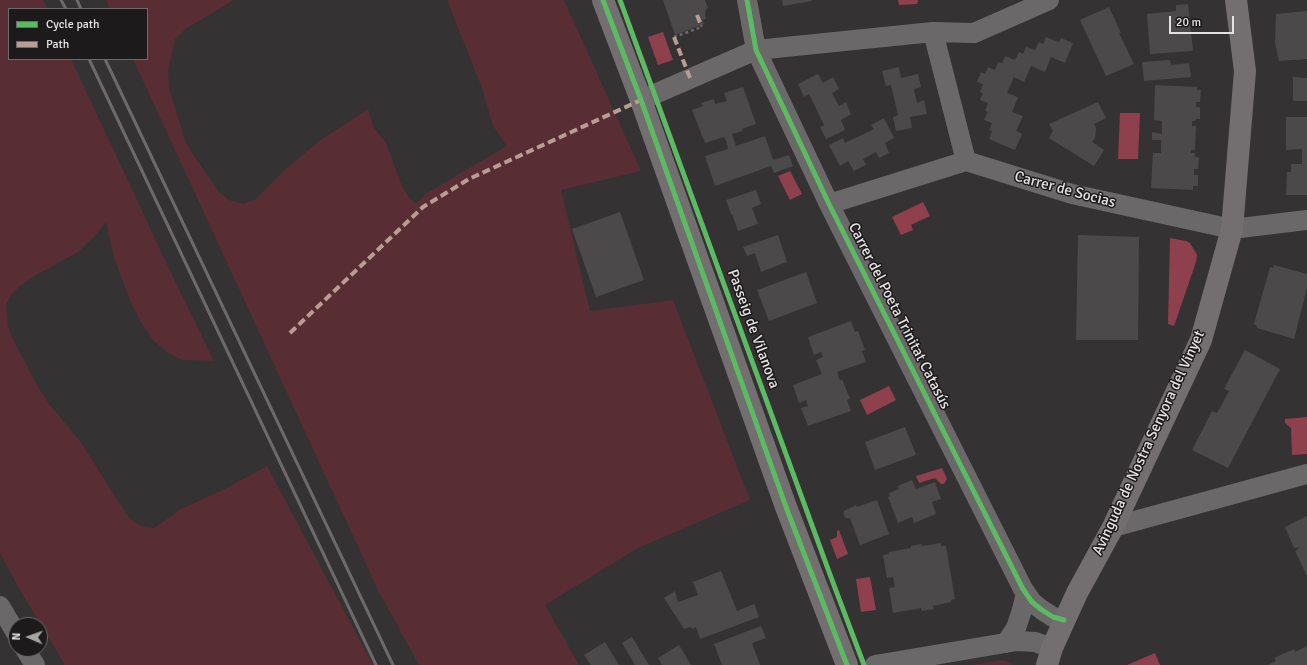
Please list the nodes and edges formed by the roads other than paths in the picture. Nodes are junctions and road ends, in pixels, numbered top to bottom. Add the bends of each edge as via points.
1 (603, 0) edge
2 (747, 0) edge
3 (1047, 0) edge
4 (1236, 0) edge
5 (933, 32) junction
6 (756, 50) junction
7 (641, 100) junction
8 (966, 161) junction
9 (829, 204) junction
10 (1307, 220) edge
11 (1232, 229) junction
12 (1307, 474) edge
13 (1113, 527) junction
14 (1026, 593) junction
15 (0, 608) edge
16 (8, 620) edge
17 (1064, 620) junction
18 (1006, 643) junction
19 (1050, 657) edge
20 (847, 665) edge
21 (875, 665) edge

1 - 7 street, Passeig de Vilanova
2 - 6 street, Carrer del Poeta Trinitat Catasús
3 - 5 street via 974,33
4 - 11 street, Avinguda de Nostra Senyora del Vinyet via 1245,71
5 - 6 street
5 - 8 street
6 - 7 street
6 - 9 street, Carrer del Poeta Trinitat Catasús
7 - 20 street, Passeig de Vilanova via 786,507
8 - 9 street
8 - 11 street, Carrer de Socias via 1072,194
9 - 14 street, Carrer del Poeta Trinitat Catasús
10 - 11 street, Carrer de Socias
11 - 13 street, Avinguda de Nostra Senyora del Vinyet via 1201,340
12 - 13 street
13 - 17 street, Avinguda de Nostra Senyora del Vinyet
14 - 17 street, Carrer del Poeta Trinitat Catasús via 1042,610
14 - 18 street via 1016,628
15 - 16 street
17 - 19 street, Avinguda de Nostra Senyora del Vinyet
18 - 19 street via 1035,642
18 - 21 street

